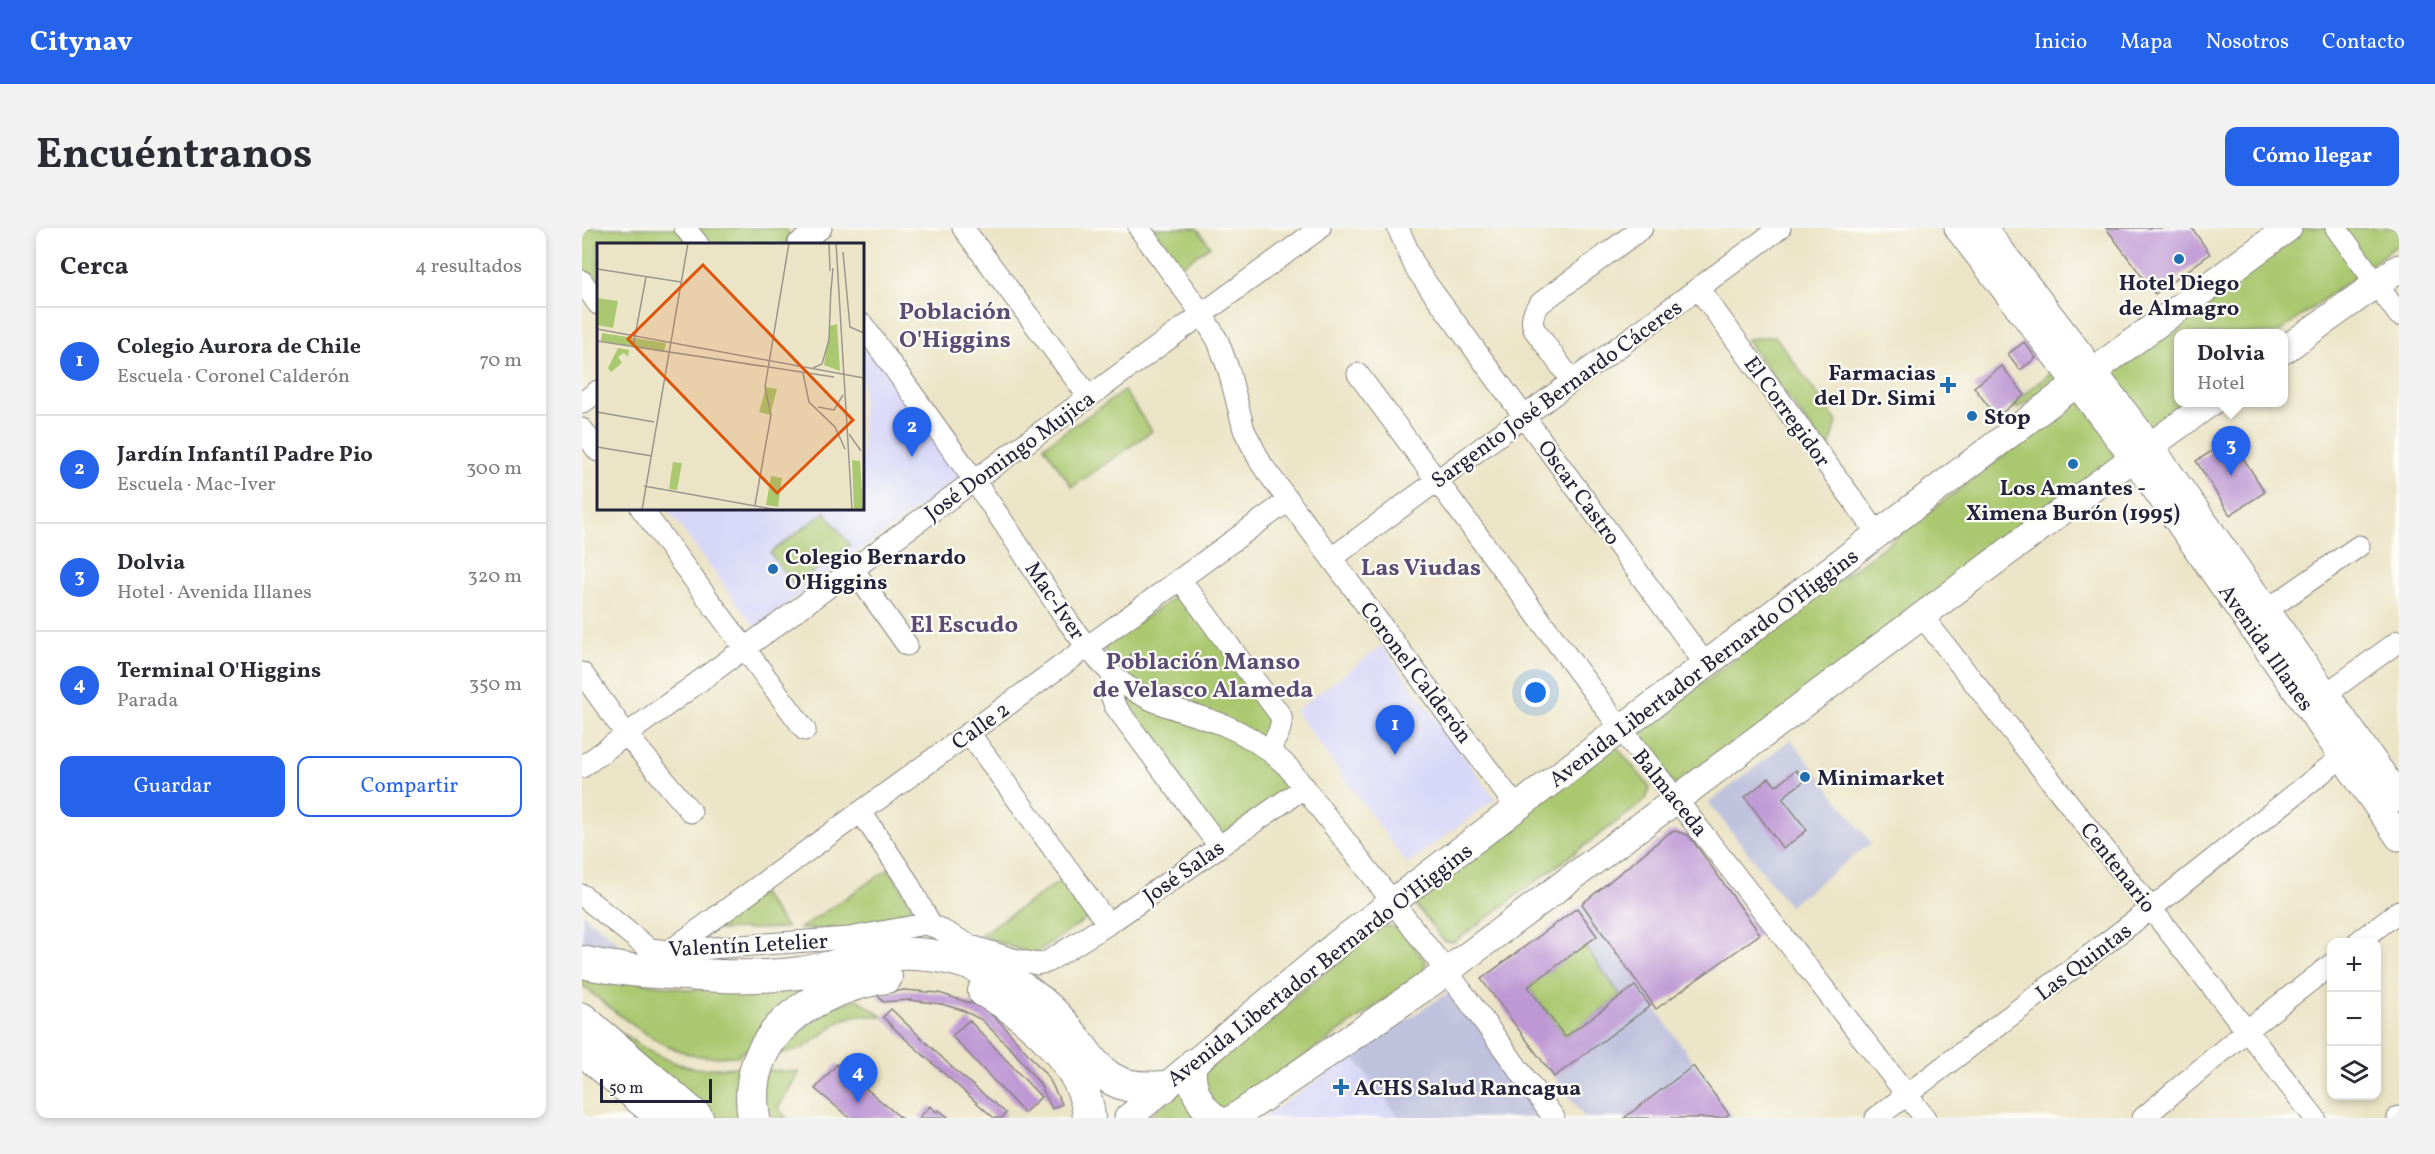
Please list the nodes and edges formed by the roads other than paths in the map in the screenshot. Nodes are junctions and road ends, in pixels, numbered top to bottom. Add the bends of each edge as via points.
1 (685, 228) edge
2 (821, 228) edge
3 (963, 228) edge
4 (1139, 228) edge
5 (1320, 228) edge
6 (1398, 228) edge
7 (1642, 228) edge
8 (1780, 228) edge
9 (1958, 228) edge
10 (1983, 228) edge
11 (2288, 228) edge
12 (2336, 228) edge
13 (799, 240) edge
14 (697, 243) edge
15 (2399, 268) edge
16 (582, 281) edge
17 (2376, 285) junction
18 (1698, 288) junction
19 (597, 303) edge
20 (1202, 314) junction
21 (2399, 315) edge
22 (864, 327) edge
23 (2288, 347) edge
24 (1358, 374) dead end
25 (2084, 378) junction
26 (1572, 381) junction
27 (597, 392) edge
28 (1089, 397) junction
29 (582, 403) edge
30 (2204, 407) edge
31 (1524, 416) junction
32 (582, 429) edge
33 (597, 450) edge
34 (2142, 452) junction
35 (974, 481) junction
36 (1436, 481) junction
37 (1289, 500) junction
38 (642, 510) edge
39 (1878, 534) junction
40 (2359, 546) dead end
41 (1332, 558) junction
42 (853, 570) junction
43 (1180, 579) junction
44 (2266, 609) junction
45 (1922, 616) junction
46 (2399, 641) edge
47 (907, 645) dead end
48 (1087, 647) junction
49 (744, 649) junction
50 (1706, 665) junction
51 (582, 673) edge
52 (1113, 675) junction
53 (2326, 693) junction
54 (1621, 729) junction
55 (805, 730) dead end
56 (969, 733) junction
57 (627, 734) junction
58 (1269, 750) junction
59 (2343, 756) junction
60 (582, 766) edge
61 (1305, 787) junction
62 (2399, 798) edge
63 (1676, 800) junction
64 (1517, 808) junction
65 (691, 812) dead end
66 (861, 812) junction
67 (2399, 837) edge
68 (1219, 846) junction
69 (582, 895) edge
70 (1394, 902) junction
71 (2152, 908) junction
72 (2399, 911) edge
73 (1108, 924) junction
74 (931, 925) junction
75 (2363, 938) edge
76 (670, 951) junction
77 (582, 962) edge
78 (2327, 967) edge
79 (1447, 971) junction
80 (582, 1019) edge
81 (2246, 1030) junction
82 (582, 1049) edge
83 (1193, 1062) junction
84 (1163, 1087) junction
85 (1907, 1095) junction
86 (663, 1118) edge
87 (697, 1118) edge
88 (754, 1118) edge
89 (1089, 1118) edge
90 (1128, 1118) edge
91 (1216, 1118) edge
92 (1233, 1118) edge
93 (1554, 1118) edge
94 (1876, 1118) edge
95 (1924, 1118) edge
96 (2143, 1118) edge
97 (2315, 1118) edge

1 - 14 street
2 - 13 street
3 - 28 street
4 - 20 street, Coronel Calderón
5 - 20 street, José Domingo Mujica
6 - 31 street, Oscar Castro via 1416,269
7 - 26 street via 1534,311 1534,329
8 - 18 street, Sargento José Bernardo Cáceres
9 - 25 main road
10 - 25 main road
11 - 25 main road, Avenida Libertador Bernardo O'Higgins
12 - 17 street
15 - 17 main road
16 - 19 street
17 - 21 street
17 - 23 main road
18 - 26 street, Sargento José Bernardo Cáceres
18 - 39 street, El Corregidor
20 - 28 street, José Domingo Mujica
20 - 37 street, Coronel Calderón via 1224,355 1249,442
22 - 35 street, Mac-Iver
24 - 36 street, Balmaceda
25 - 34 main road
25 - 39 main road, Avenida Libertador Bernardo O'Higgins
26 - 31 street, Sargento José Bernardo Cáceres
27 - 29 street
28 - 35 street, José Domingo Mujica
30 - 34 main road
31 - 36 street, Sargento José Bernardo Cáceres
31 - 50 street, Oscar Castro
32 - 33 street
34 - 44 main road, Avenida Illanes
34 - 45 main road
34 - 59 main road, Avenida Illanes
35 - 42 street, José Domingo Mujica
35 - 48 street, Mac-Iver
36 - 41 street, Sargento José Bernardo Cáceres
36 - 54 street, Balmaceda
37 - 41 street, Coronel Calderón
37 - 43 street, Calle 2
38 - 49 street
39 - 50 main road, Avenida Libertador Bernardo O'Higgins
40 - 44 street
41 - 64 street, Coronel Calderón
42 - 47 street
42 - 49 street, José Domingo Mujica
43 - 48 street, Calle 2
43 - 58 street via 1281,716 1279,733
44 - 53 main road, Avenida Illanes
45 - 63 main road
45 - 71 street, Centenario
46 - 53 street
48 - 52 street, Mac-Iver
48 - 56 street, Calle 2
49 - 55 street
49 - 57 street, José Domingo Mujica
50 - 54 main road, Avenida Libertador Bernardo O'Higgins
51 - 57 street
52 - 58 street, Mac-Iver via 1133,692 1231,728
52 - 68 street via 1114,706
53 - 62 main road, Avenida Illanes
54 - 63 street, Balmaceda
54 - 64 main road, Avenida Libertador Bernardo O'Higgins
56 - 66 street, Calle 2
56 - 73 street
57 - 60 street, José Domingo Mujica
57 - 65 street
58 - 61 street, Mac-Iver
59 - 67 main road, Avenida Illanes
59 - 71 street, Las Quintas
61 - 68 street, José Salas
61 - 70 street, Mac-Iver
63 - 79 main road
63 - 85 street, Balmaceda
64 - 70 main road, Avenida Libertador Bernardo O'Higgins
66 - 74 street
66 - 76 street, Calle 2
68 - 73 street, José Salas
69 - 76 street, Valentín Letelier via 649,949
70 - 79 street, Mac-Iver
70 - 83 main road, Avenida Libertador Bernardo O'Higgins
71 - 81 street, Centenario
71 - 85 street, Las Quintas
72 - 75 street
73 - 74 street, José Salas via 1047,962 1027,963 971,946
74 - 76 street, Valentín Letelier via 849,938
77 - 84 highway via 645,972 748,977 800,973 894,954 953,959 989,971 1036,998 1062,1022 1110,1079 1133,1088
78 - 81 street
79 - 92 main road
79 - 93 street, Mac-Iver
80 - 87 highway
81 - 96 street
81 - 97 street, Centenario
82 - 86 highway
83 - 84 main road, Avenida Libertador Bernardo O'Higgins
83 - 91 main road via 1195,1090 1202,1106
84 - 90 main road, Avenida Libertador Bernardo O'Higgins
85 - 94 street, Las Quintas
85 - 95 street, Balmaceda
88 - 89 highway via 751,1092 756,1066 773,1035 794,1014 819,998 854,984 917,975 974,987 1024,1017 1077,1077 1087,1100

